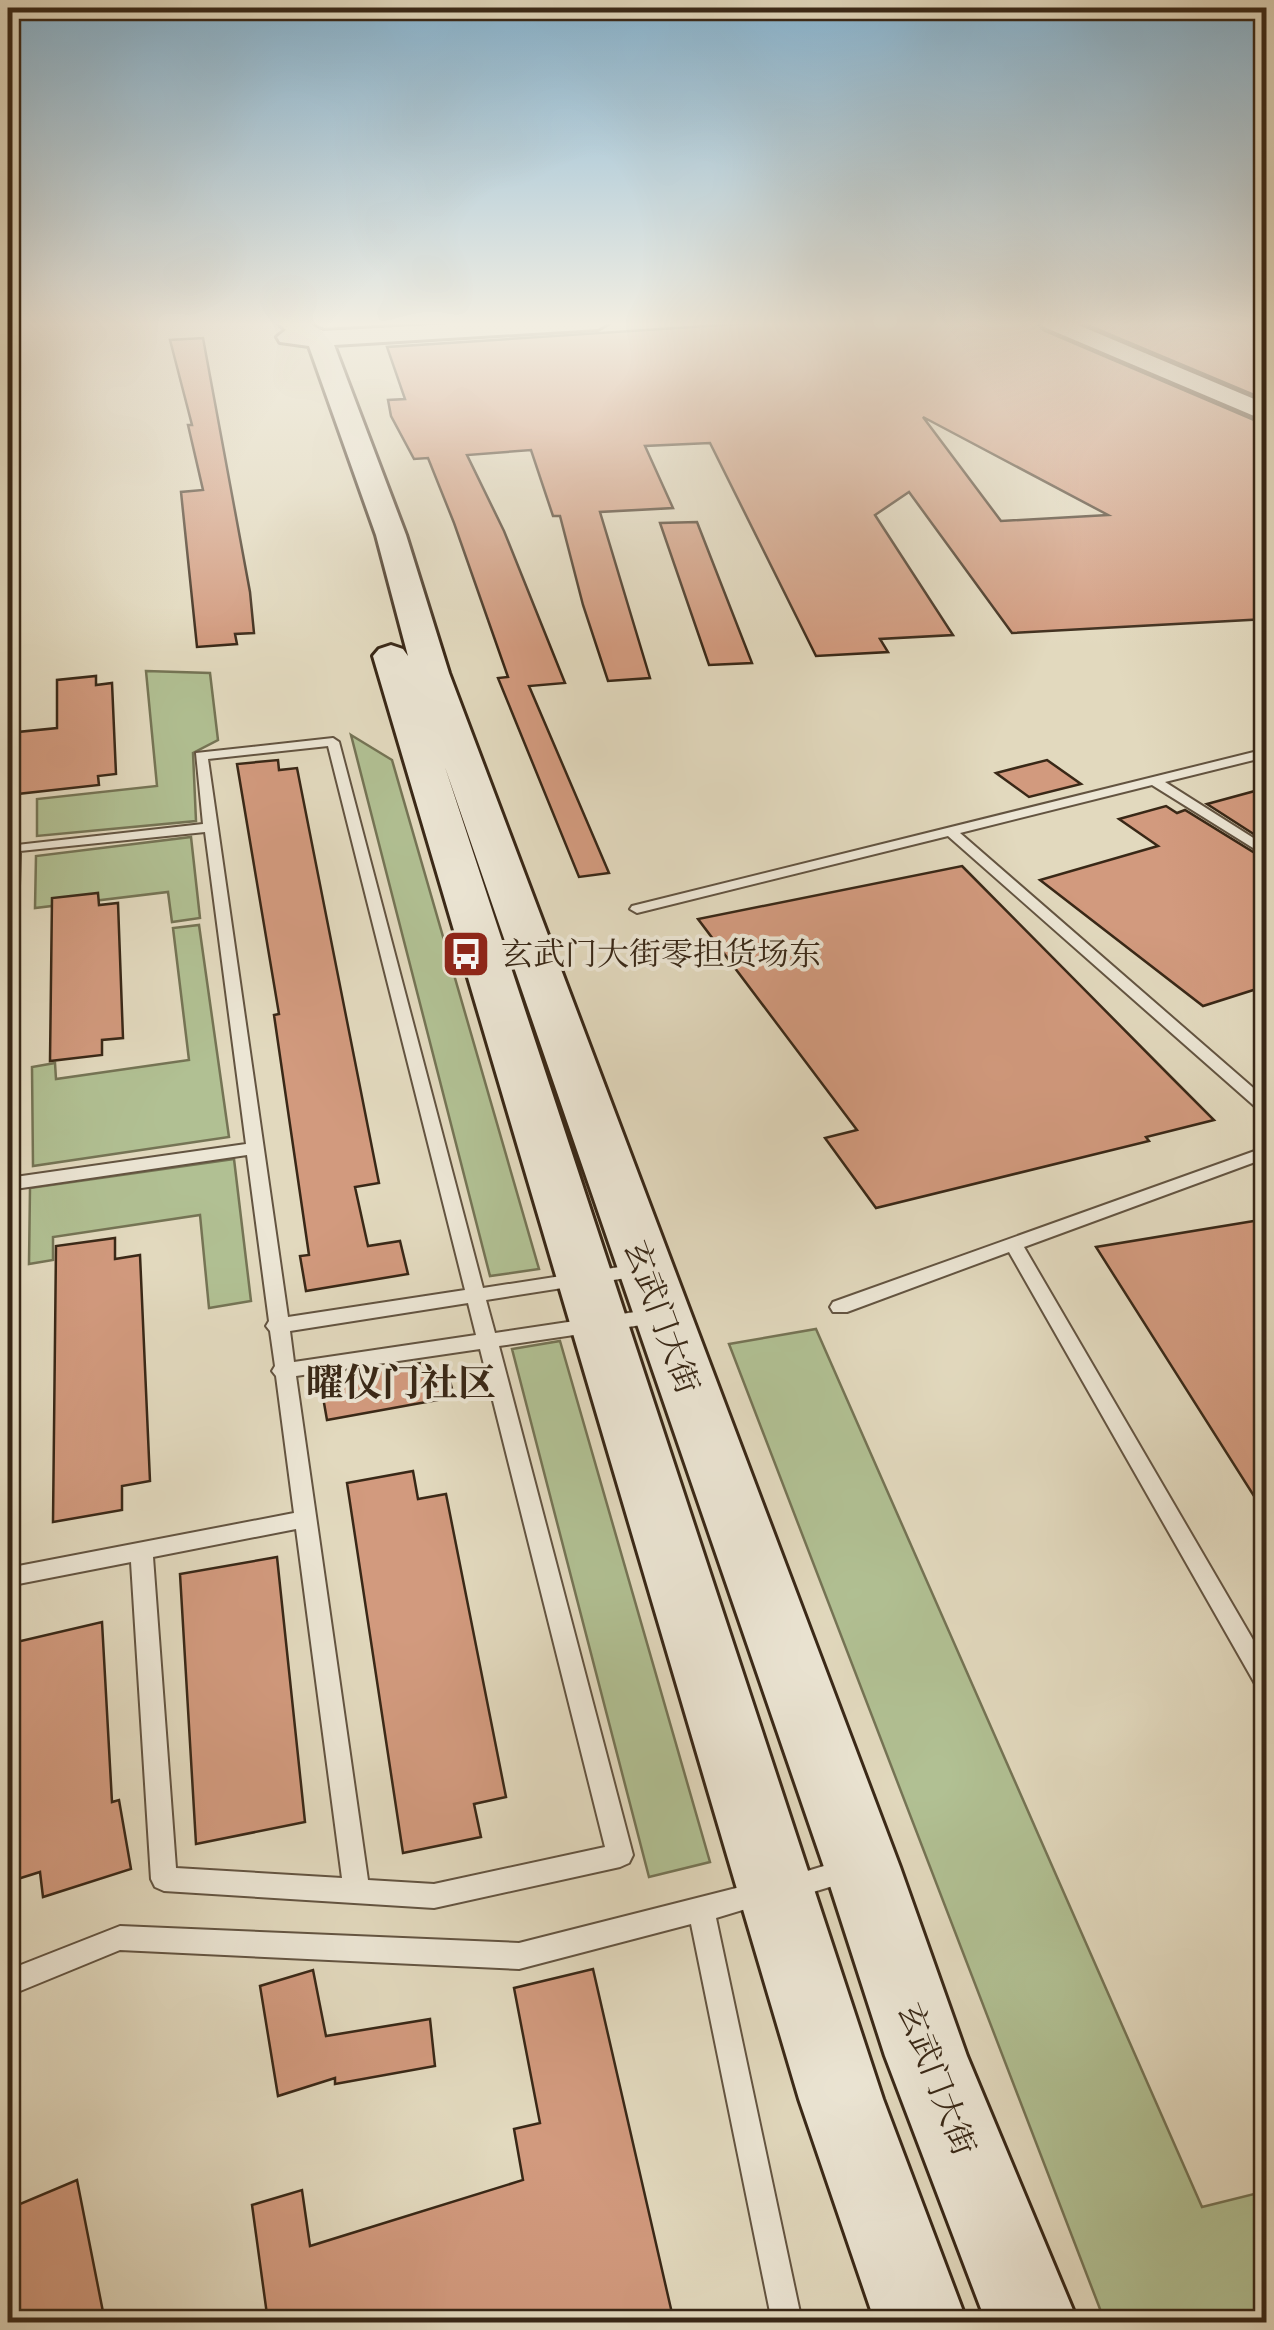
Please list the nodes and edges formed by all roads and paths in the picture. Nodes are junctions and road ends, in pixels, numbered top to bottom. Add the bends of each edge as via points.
1 (324, 431) edge
2 (342, 431) edge
3 (1266, 753) edge
4 (1155, 780) junction
5 (210, 826) junction
6 (950, 832) junction
7 (1266, 852) edge
8 (637, 909) dead end
9 (8, 991) edge
10 (1266, 1107) edge
11 (255, 1148) junction
12 (1266, 1152) edge
13 (8, 1184) edge
14 (1012, 1244) junction
15 (652, 1292) junction
16 (475, 1296) junction
17 (591, 1301) junction
18 (840, 1307) dead end
19 (278, 1326) junction
20 (486, 1340) junction
21 (284, 1371) junction
22 (306, 1519) junction
23 (141, 1550) junction
24 (8, 1576) edge
25 (1266, 1682) edge
26 (862, 1867) junction
27 (776, 1890) junction
28 (357, 1892) junction
29 (701, 1910) junction
30 (8, 1982) edge
31 (787, 2322) edge
32 (921, 2322) edge
33 (1032, 2322) edge

1 - 17 main road, 玄武门大街
2 - 15 main road, 玄武门大街 via 391,535 431,673
3 - 4 lane
4 - 6 lane
4 - 7 lane
5 - 9 lane via 13,848
5 - 11 lane
5 - 16 lane via 202,756 333,742
6 - 8 lane
6 - 10 lane
11 - 13 lane
11 - 19 lane
12 - 14 lane
14 - 18 lane
14 - 25 lane
15 - 17 lane
15 - 17 lane
15 - 26 main road, 玄武门大街
16 - 17 lane
16 - 19 lane
16 - 20 lane
17 - 20 lane
17 - 27 main road, 玄武门大街
19 - 21 lane
20 - 21 lane
20 - 28 lane via 620,1855 434,1896
21 - 22 lane
22 - 23 lane
22 - 28 lane
23 - 24 lane
23 - 28 lane via 164,1879
26 - 27 lane
26 - 33 main road, 玄武门大街 via 926,2056
27 - 29 lane
27 - 32 main road, 玄武门大街
29 - 30 lane via 519,1956 120,1938
29 - 31 lane

